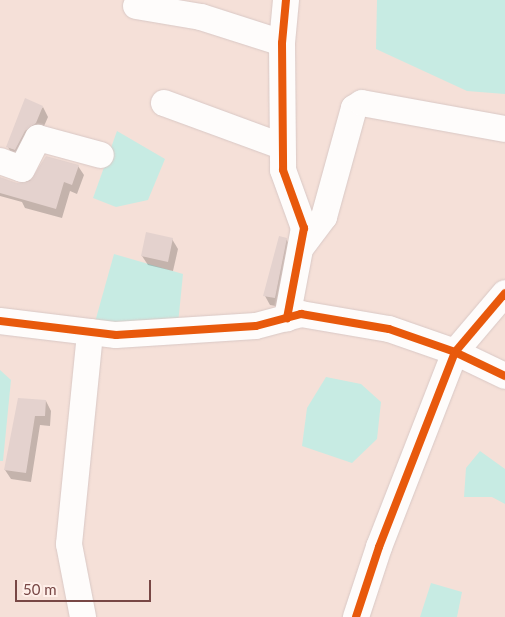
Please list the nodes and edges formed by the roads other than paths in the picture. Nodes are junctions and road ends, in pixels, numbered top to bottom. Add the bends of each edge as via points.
1 (286, 0) edge
2 (136, 6) dead end
3 (282, 43) junction
4 (164, 103) dead end
5 (505, 129) edge
6 (281, 146) junction
7 (101, 155) dead end
8 (0, 161) edge
9 (303, 245) junction
10 (505, 293) edge
11 (287, 318) junction
12 (0, 321) edge
13 (90, 332) junction
14 (455, 352) junction
15 (505, 376) edge
16 (79, 616) edge
17 (356, 617) edge

1 - 3 street
2 - 3 street via 201,17
3 - 6 street
4 - 6 street
5 - 9 street via 362,103 354,108 324,217
6 - 9 street via 285,182 304,228
7 - 8 street via 38,138 22,169
9 - 11 street
10 - 14 street
11 - 13 street via 256,326 116,335
11 - 14 street via 301,314 389,329
12 - 13 street
13 - 16 street via 69,544
14 - 15 street
14 - 17 street via 379,547

